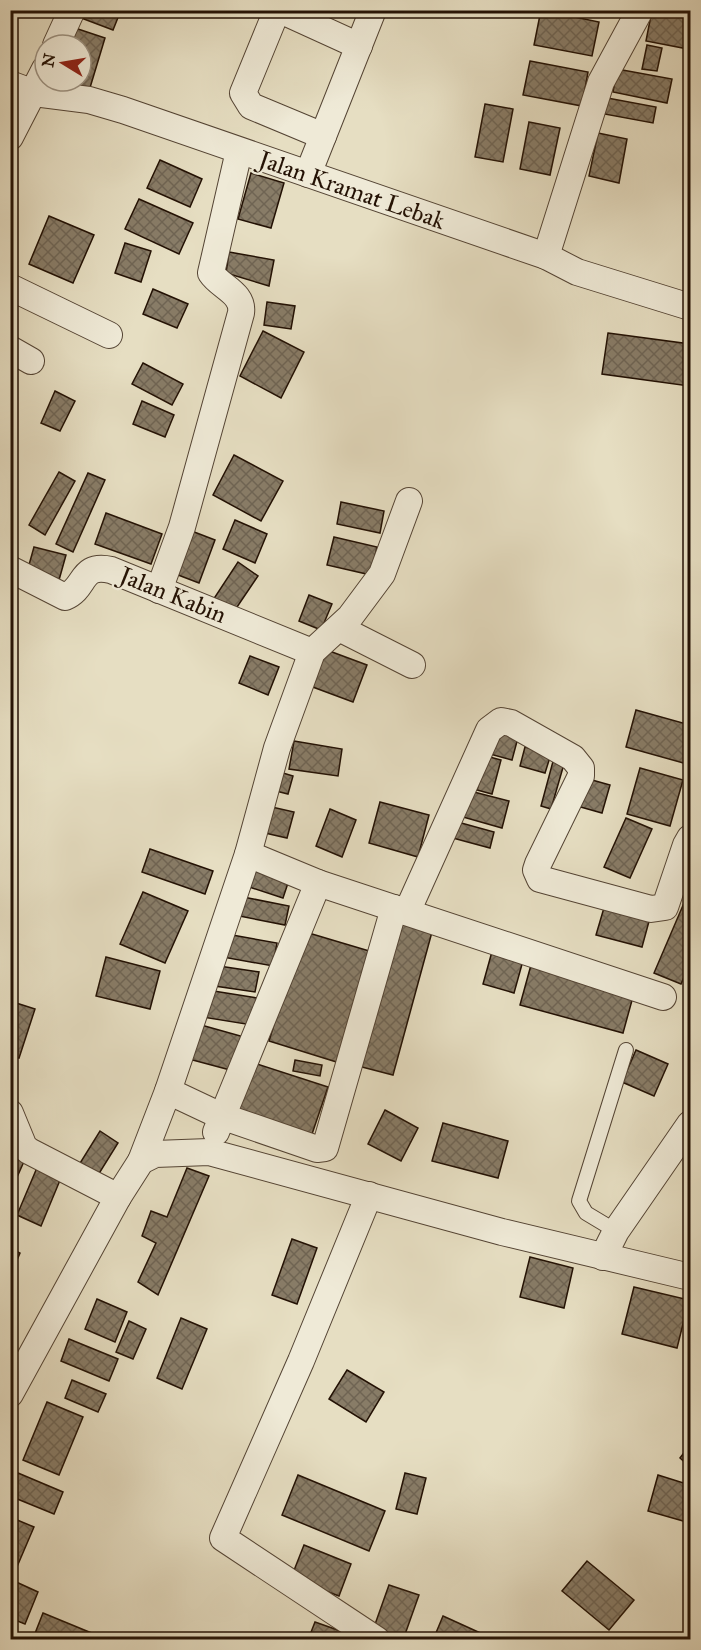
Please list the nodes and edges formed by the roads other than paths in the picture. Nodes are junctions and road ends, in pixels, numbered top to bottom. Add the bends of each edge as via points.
1 (72, 10) edge
2 (279, 10) edge
3 (373, 10) edge
4 (640, 10) edge
5 (61, 33) edge
6 (359, 46) junction
7 (10, 84) edge
8 (33, 93) edge
9 (34, 93) joint
10 (323, 136) junction
11 (10, 137) edge
12 (239, 151) junction
13 (308, 174) junction
14 (546, 256) junction
15 (10, 287) edge
16 (690, 307) edge
17 (108, 334) dead end
18 (409, 501) dead end
19 (10, 569) edge
20 (159, 590) junction
21 (339, 628) junction
22 (312, 652) junction
23 (412, 665) dead end
24 (690, 838) edge
25 (248, 854) junction
26 (318, 883) junction
27 (400, 910) junction
28 (663, 997) dead end
29 (626, 1050) dead end
30 (168, 1091) junction
31 (10, 1113) edge
32 (221, 1116) junction
33 (690, 1124) edge
34 (210, 1152) junction
35 (141, 1161) junction
36 (369, 1195) junction
37 (118, 1197) junction
38 (616, 1232) junction
39 (603, 1257) junction
40 (690, 1277) edge
41 (10, 1394) edge
42 (377, 1640) edge

1 - 5 street
2 - 6 street
2 - 10 street via 243,93 251,106
3 - 6 street
4 - 14 street via 602,82
6 - 10 street
7 - 8 street, Jalan Kramat Lebak
9 - 11 street
9 - 12 street, Jalan Kramat Lebak via 89,100
10 - 13 street
12 - 13 street, Jalan Kramat Lebak
12 - 20 street via 211,273 239,299 241,313 182,527
13 - 14 street, Jalan Kramat Lebak
14 - 16 street, Jalan Kramat Lebak via 577,272
15 - 17 street
18 - 21 street via 382,574
19 - 20 street, Jalan Kabin via 65,597 89,570 99,567
20 - 22 street, Jalan Kabin
21 - 22 street
21 - 23 street
22 - 25 street via 277,748
24 - 27 street via 662,909 540,879 538,864 581,776 581,768 573,758 501,721 489,730
25 - 26 street
25 - 30 street
26 - 27 street
26 - 32 street
27 - 28 street
27 - 32 street via 325,1148 317,1149
29 - 38 lane via 579,1201 586,1213
30 - 32 street
30 - 35 street
31 - 37 street via 29,1151
32 - 34 street
33 - 38 street
34 - 35 street via 169,1152
34 - 36 street
35 - 37 street
36 - 39 street
36 - 42 street via 223,1538
37 - 41 street
38 - 39 street
39 - 40 street

